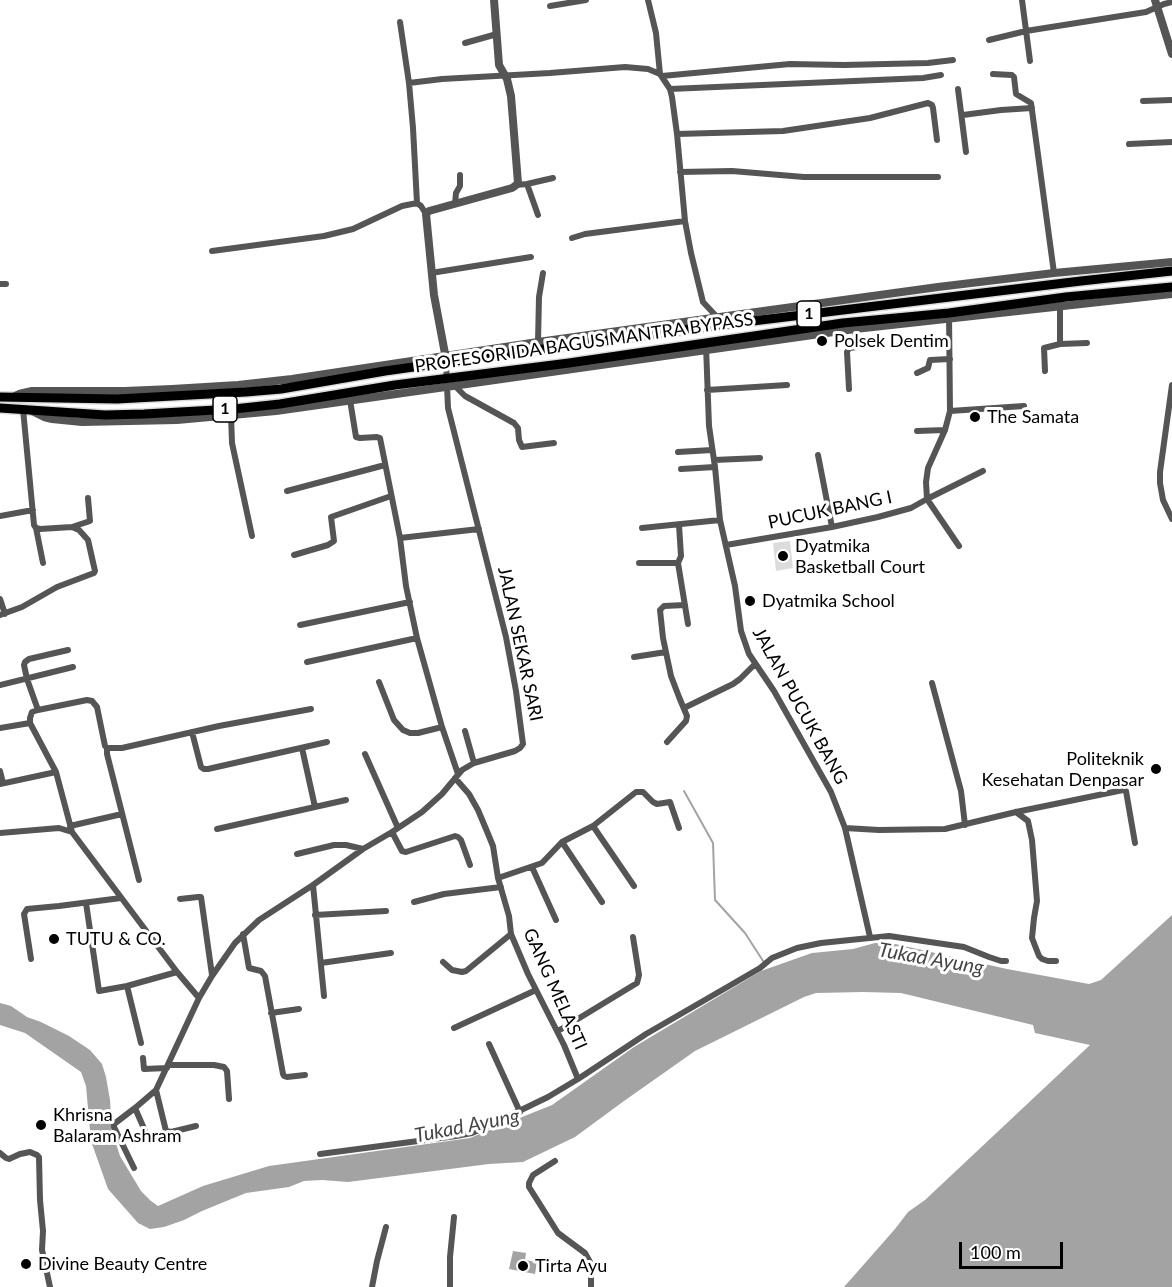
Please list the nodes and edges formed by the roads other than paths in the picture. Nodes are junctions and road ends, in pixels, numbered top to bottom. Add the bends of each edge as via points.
1 (494, 0) edge
2 (586, 0) edge
3 (648, 0) edge
4 (1022, 0) edge
5 (1172, 2) edge
6 (1161, 5) edge
7 (550, 6) dead end
8 (400, 22) dead end
9 (1026, 31) junction
10 (497, 34) junction
11 (989, 40) dead end
12 (465, 43) dead end
13 (1172, 54) edge
14 (953, 60) dead end
15 (1030, 61) dead end
16 (993, 74) dead end
17 (504, 75) junction
18 (661, 75) junction
19 (941, 75) dead end
20 (409, 83) junction
21 (670, 89) junction
22 (958, 89) dead end
23 (1172, 100) edge
24 (1143, 101) dead end
25 (1032, 108) junction
26 (963, 115) junction
27 (677, 134) junction
28 (937, 140) dead end
29 (1172, 142) edge
30 (1129, 144) dead end
31 (966, 152) dead end
32 (680, 172) junction
33 (460, 175) dead end
34 (938, 177) dead end
35 (553, 178) dead end
36 (527, 184) junction
37 (516, 185) junction
38 (417, 203) junction
39 (455, 204) junction
40 (426, 214) junction
41 (538, 215) dead end
42 (685, 221) junction
43 (572, 238) dead end
44 (212, 251) dead end
45 (531, 257) dead end
46 (1172, 262) edge
47 (1172, 271) edge
48 (430, 273) junction
49 (543, 273) dead end
50 (1054, 273) junction
51 (1172, 287) edge
52 (938, 288) junction
53 (1172, 294) edge
54 (939, 299) junction
55 (1060, 305) junction
56 (949, 316) junction
57 (717, 317) junction
58 (785, 317) junction
59 (855, 329) junction
60 (789, 331) junction
61 (631, 333) junction
62 (538, 342) junction
63 (1087, 343) dead end
64 (1060, 344) junction
65 (706, 347) junction
66 (446, 359) junction
67 (950, 359) junction
68 (1045, 371) dead end
69 (918, 373) dead end
70 (450, 384) junction
71 (787, 385) dead end
72 (1172, 385) edge
73 (849, 389) dead end
74 (707, 390) junction
75 (0, 397) edge
76 (12, 398) junction
77 (350, 400) junction
78 (1024, 406) dead end
79 (0, 408) edge
80 (27, 410) junction
81 (950, 411) junction
82 (231, 416) junction
83 (945, 430) junction
84 (916, 431) dead end
85 (554, 443) dead end
86 (712, 450) junction
87 (678, 452) dead end
88 (819, 455) dead end
89 (760, 458) dead end
90 (714, 463) junction
91 (386, 465) junction
92 (681, 469) dead end
93 (983, 471) dead end
94 (287, 491) dead end
95 (391, 496) junction
96 (88, 498) dead end
97 (927, 499) junction
98 (33, 510) junction
99 (0, 516) edge
100 (1172, 519) edge
101 (720, 520) junction
102 (679, 525) junction
103 (72, 527) junction
104 (832, 527) junction
105 (36, 528) junction
106 (642, 528) dead end
107 (479, 529) junction
108 (252, 536) dead end
109 (400, 538) junction
110 (726, 545) junction
111 (959, 546) dead end
112 (294, 555) dead end
113 (43, 563) dead end
114 (639, 563) dead end
115 (678, 563) junction
116 (0, 599) edge
117 (410, 602) junction
118 (685, 605) junction
119 (2, 615) edge
120 (688, 624) dead end
121 (300, 625) dead end
122 (417, 638) junction
123 (68, 650) dead end
124 (666, 652) junction
125 (634, 657) dead end
126 (307, 662) dead end
127 (755, 664) junction
128 (74, 667) dead end
129 (27, 679) junction
130 (379, 682) dead end
131 (932, 683) dead end
132 (0, 685) edge
133 (684, 708) junction
134 (311, 709) dead end
135 (38, 710) junction
136 (30, 723) junction
137 (442, 727) junction
138 (0, 728) edge
139 (465, 731) dead end
140 (192, 732) junction
141 (327, 742) dead end
142 (667, 742) dead end
143 (108, 748) junction
144 (303, 748) junction
145 (365, 754) dead end
146 (474, 763) junction
147 (0, 771) edge
148 (56, 772) junction
149 (457, 776) junction
150 (1, 783) edge
151 (346, 800) dead end
152 (315, 807) junction
153 (1017, 812) junction
154 (122, 814) junction
155 (965, 825) junction
156 (593, 826) junction
157 (679, 828) dead end
158 (845, 828) junction
159 (71, 829) junction
160 (217, 829) dead end
161 (395, 830) junction
162 (0, 833) edge
163 (562, 843) junction
164 (1135, 843) dead end
165 (363, 849) junction
166 (297, 854) dead end
167 (470, 865) dead end
168 (532, 867) junction
169 (498, 878) junction
170 (139, 880) dead end
171 (313, 885) junction
172 (634, 886) dead end
173 (501, 887) junction
174 (121, 898) junction
175 (180, 899) dead end
176 (414, 902) dead end
177 (602, 902) dead end
178 (86, 903) junction
179 (386, 912) dead end
180 (315, 915) junction
181 (556, 920) dead end
182 (243, 934) junction
183 (511, 934) junction
184 (633, 937) dead end
185 (870, 937) junction
186 (391, 953) dead end
187 (31, 959) dead end
188 (1006, 961) dead end
189 (1056, 961) dead end
190 (443, 962) dead end
191 (321, 963) junction
192 (177, 972) junction
193 (212, 976) junction
194 (127, 986) junction
195 (536, 990) junction
196 (324, 996) dead end
197 (199, 998) junction
198 (299, 1009) dead end
199 (272, 1013) junction
200 (454, 1028) dead end
201 (558, 1031) junction
202 (141, 1043) dead end
203 (489, 1044) dead end
204 (143, 1058) dead end
205 (168, 1067) junction
206 (305, 1075) dead end
207 (578, 1079) junction
208 (156, 1090) junction
209 (229, 1099) dead end
210 (135, 1108) junction
211 (520, 1112) junction
212 (196, 1126) dead end
213 (149, 1140) dead end
214 (0, 1153) edge
215 (320, 1154) dead end
216 (555, 1161) dead end
217 (134, 1168) dead end
218 (454, 1217) dead end
219 (386, 1227) dead end
220 (50, 1287) edge
221 (372, 1287) edge
222 (450, 1287) edge
223 (591, 1287) edge

1 - 10 street
2 - 7 street
3 - 18 street
4 - 9 street
5 - 6 street
6 - 9 street via 1146,12
6 - 13 street
8 - 20 street
9 - 11 street
9 - 15 street
10 - 12 street
10 - 17 street via 499,65
14 - 18 street via 790,64
16 - 25 street via 1012,75 1016,94 1031,103
17 - 18 street via 625,67 648,69
17 - 20 street
17 - 37 street via 511,96
18 - 21 street
19 - 21 street
20 - 38 street
21 - 27 street
22 - 26 street
23 - 24 street
25 - 26 street
25 - 50 street
26 - 31 street
27 - 28 street via 789,130 870,118 928,103 933,108
27 - 32 street
29 - 30 street
32 - 34 street
32 - 42 street
33 - 39 street
35 - 36 street
36 - 37 street
36 - 41 street
37 - 39 street
38 - 40 street
38 - 44 street via 353,229 324,236
39 - 40 street
40 - 48 street
42 - 43 street
42 - 57 street via 703,302
45 - 48 street
46 - 50 street
47 - 54 highway, PROFESOR IDA BAGUS MANTRA BYPASS / 1
48 - 66 street
49 - 62 street
50 - 52 street
51 - 56 highway, PROFESOR IDA BAGUS MANTRA BYPASS / 1 via 1066,297
52 - 54 highway
52 - 57 street
53 - 55 street
54 - 58 highway, PROFESOR IDA BAGUS MANTRA BYPASS / 1
55 - 56 street
55 - 64 street
56 - 59 street
56 - 60 highway, PROFESOR IDA BAGUS MANTRA BYPASS / 1
56 - 67 street
57 - 61 street
58 - 60 highway
58 - 61 highway, PROFESOR IDA BAGUS MANTRA BYPASS / 1
59 - 65 street
59 - 73 street via 857,347 847,352
60 - 65 highway, PROFESOR IDA BAGUS MANTRA BYPASS / 1
61 - 62 street
61 - 66 highway, PROFESOR IDA BAGUS MANTRA BYPASS / 1
62 - 66 street
63 - 64 street
64 - 68 street via 1044,348
65 - 70 highway, PROFESOR IDA BAGUS MANTRA BYPASS / 1
65 - 74 street, JALAN PUCUK BANG
66 - 70 street, JALAN SEKAR SARI
66 - 76 highway, PROFESOR IDA BAGUS MANTRA BYPASS / 1 via 246,393 117,399
67 - 69 street via 930,360 928,368
67 - 81 street
70 - 77 street
70 - 80 highway, PROFESOR IDA BAGUS MANTRA BYPASS / 1 via 395,385 234,409 105,415
70 - 85 street via 514,423 522,447
70 - 107 street, JALAN SEKAR SARI via 448,408
71 - 74 street
72 - 100 street via 1160,472 1163,500
74 - 86 street, JALAN PUCUK BANG
75 - 76 highway, PROFESOR IDA BAGUS MANTRA BYPASS / 1
76 - 80 highway
77 - 82 street
77 - 91 street, GANG MELASTI via 356,437 379,437
78 - 81 street
79 - 80 highway, PROFESOR IDA BAGUS MANTRA BYPASS / 1
80 - 82 street via 52,419 82,422
80 - 98 street
81 - 83 street
82 - 108 street via 232,442
83 - 84 street
83 - 97 street via 928,468
86 - 87 street
86 - 90 street, JALAN PUCUK BANG
88 - 104 street
89 - 90 street
90 - 92 street
90 - 101 street, JALAN PUCUK BANG
91 - 94 street
91 - 95 street, GANG MELASTI
93 - 97 street, PUCUK BANG I
95 - 109 street, GANG MELASTI
95 - 112 street via 331,517 334,541
96 - 103 street via 90,521
97 - 104 street, PUCUK BANG I via 911,508
97 - 111 street
98 - 99 street
98 - 105 street
101 - 102 street
101 - 110 street, JALAN PUCUK BANG
102 - 106 street
102 - 115 street
103 - 105 street
103 - 119 street via 88,540 95,572
104 - 110 street, PUCUK BANG I
105 - 113 street
107 - 109 street
107 - 146 street, JALAN SEKAR SARI via 506,637 523,744 515,751
109 - 117 street, GANG MELASTI
110 - 127 street, JALAN PUCUK BANG via 741,632
114 - 115 street
115 - 118 street
116 - 119 street
117 - 121 street
117 - 122 street, GANG MELASTI
118 - 120 street
118 - 124 street via 664,606 660,610
122 - 126 street
122 - 137 street, GANG MELASTI
123 - 129 street via 28,659 24,665
124 - 125 street
124 - 133 street
127 - 133 street via 733,684
127 - 158 street, JALAN PUCUK BANG via 831,792
128 - 129 street
129 - 132 street
129 - 135 street
130 - 137 street via 394,720 403,730 418,733
131 - 155 street via 961,791
133 - 142 street via 686,721
134 - 140 street
135 - 136 street via 30,715
135 - 143 street via 92,701
136 - 138 street
136 - 148 street
137 - 149 street, GANG MELASTI
139 - 146 street
140 - 143 street
140 - 144 street via 201,767 208,770
141 - 144 street
143 - 154 street via 106,754
144 - 152 street
145 - 161 street
146 - 149 street, JALAN SEKAR SARI
147 - 150 street
148 - 150 street
148 - 159 street
149 - 161 street, JALAN SEKAR SARI via 433,803
149 - 169 street, GANG MELASTI via 493,846
151 - 152 street
152 - 160 street
153 - 155 street
153 - 164 street via 1125,790
153 - 189 street via 1028,821 1032,840 1037,901 1032,938 1039,956
154 - 159 street
154 - 170 street
155 - 158 street via 945,829
156 - 157 street via 639,791 657,804 670,802
156 - 163 street
156 - 172 street
158 - 185 street, JALAN PUCUK BANG
159 - 162 street
159 - 174 street
161 - 165 street, JALAN SEKAR SARI
161 - 167 street via 402,851 406,852 458,837
163 - 168 street via 542,863
163 - 177 street
165 - 166 street via 334,845
165 - 171 street, JALAN SEKAR SARI
168 - 169 street
168 - 181 street
169 - 173 street, GANG MELASTI
171 - 180 street
171 - 182 street, JALAN SEKAR SARI
173 - 176 street
173 - 183 street, GANG MELASTI
174 - 178 street
174 - 192 street
175 - 193 street via 201,897
178 - 187 street via 25,911
178 - 194 street via 99,991
179 - 180 street
180 - 191 street
182 - 193 street, JALAN SEKAR SARI
182 - 199 street via 249,968 265,976
183 - 190 street via 466,971 452,970
183 - 195 street, GANG MELASTI
184 - 201 street via 637,983
185 - 188 street via 889,936 964,947
185 - 207 street via 820,943 772,958
186 - 191 street
191 - 196 street
192 - 194 street
192 - 197 street
193 - 197 street, JALAN SEKAR SARI
194 - 202 street
195 - 200 street
195 - 201 street, GANG MELASTI
197 - 205 street, JALAN SEKAR SARI
198 - 199 street
199 - 206 street via 284,1076
201 - 207 street, GANG MELASTI
203 - 211 street
204 - 205 street via 144,1070
205 - 208 street, JALAN SEKAR SARI
205 - 209 street via 224,1067
207 - 211 street
208 - 210 street
208 - 212 street via 166,1131
210 - 213 street
210 - 217 street via 113,1125
211 - 215 street via 471,1133
214 - 220 street via 9,1159 26,1152 39,1157 42,1250
216 - 223 street via 533,1175 529,1188 558,1233 585,1253 590,1262
218 - 222 street
219 - 221 street

